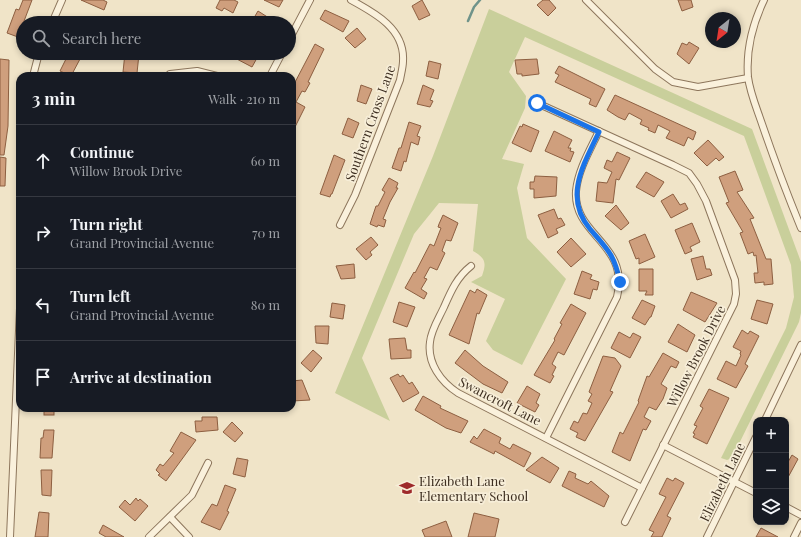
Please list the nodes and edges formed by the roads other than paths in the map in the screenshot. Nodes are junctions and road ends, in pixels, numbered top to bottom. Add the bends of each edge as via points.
1 (62, 0) edge
2 (310, 0) edge
3 (351, 0) edge
4 (586, 0) edge
5 (764, 0) edge
6 (55, 16) edge
7 (296, 27) edge
8 (37, 60) edge
9 (278, 60) edge
10 (34, 72) edge
11 (188, 72) edge
12 (201, 72) edge
13 (272, 72) edge
14 (748, 78) junction
15 (537, 103) dead end
16 (599, 132) junction
17 (340, 225) dead end
18 (801, 228) edge
19 (471, 266) dead end
20 (801, 345) edge
21 (16, 400) edge
22 (765, 417) edge
23 (546, 438) junction
24 (753, 443) edge
25 (663, 445) junction
26 (208, 463) dead end
27 (734, 482) junction
28 (642, 488) junction
29 (753, 492) edge
30 (789, 509) edge
31 (801, 515) edge
32 (170, 517) junction
33 (625, 522) dead end
34 (801, 523) edge
35 (10, 537) edge
36 (149, 537) edge
37 (189, 537) edge
38 (707, 537) edge
39 (794, 537) edge

1 - 6 street
2 - 7 street
3 - 17 street, Southern Cross Lane via 381,17 392,28 403,61 400,80 355,195
4 - 14 street via 655,69 673,82 698,87
5 - 14 street via 750,41
8 - 10 street
9 - 13 street
11 - 12 street
14 - 18 street
15 - 16 street, Willow Brook Drive
16 - 23 street via 579,176 577,204 584,221 613,257 620,282 619,288 617,297
16 - 25 street, Willow Brook Drive via 689,173 706,201 735,280 734,304
19 - 23 street, Swancroft Lane via 456,282 432,333 430,352 433,365 439,377 452,390
20 - 22 street
21 - 35 street
23 - 28 street, Swancroft Lane
24 - 27 street, Elizabeth Lane
25 - 27 street
25 - 28 street, Willow Brook Drive
26 - 32 street via 192,495
27 - 29 street
27 - 38 street, Elizabeth Lane
28 - 33 street, Willow Brook Drive
30 - 31 street
32 - 36 street
32 - 37 street
34 - 39 street

